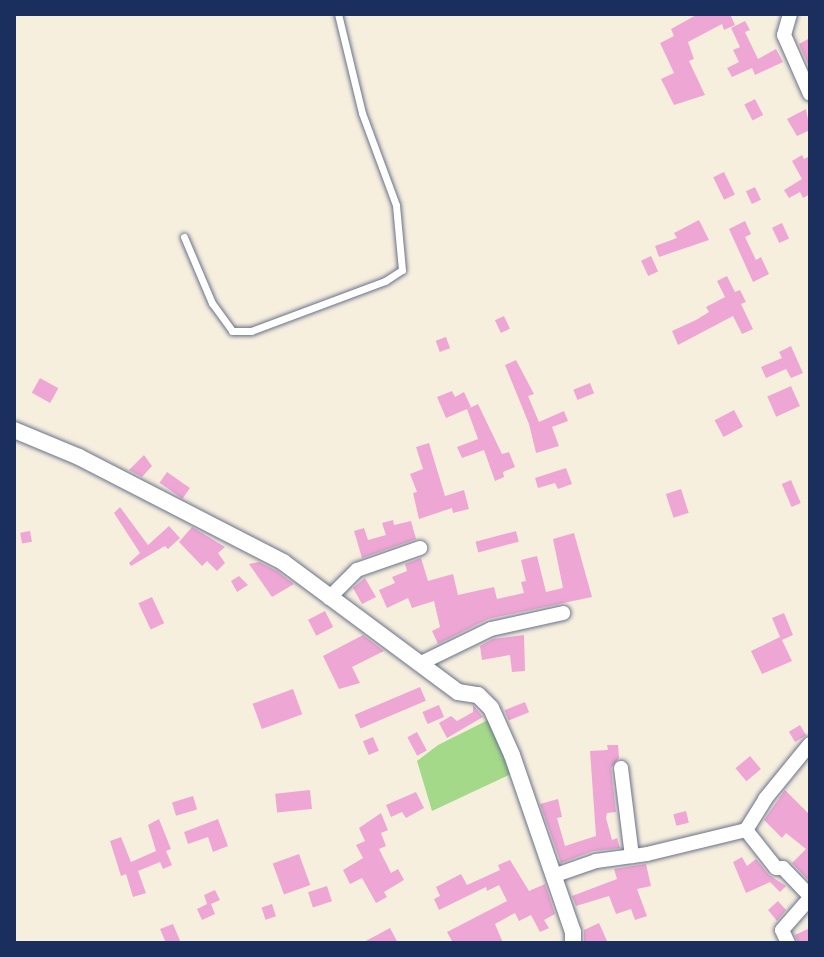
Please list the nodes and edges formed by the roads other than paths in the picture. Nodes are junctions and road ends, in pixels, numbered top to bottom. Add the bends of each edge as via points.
1 (338, 14) edge
2 (790, 14) edge
3 (810, 94) edge
4 (184, 237) dead end
5 (14, 430) edge
6 (420, 548) dead end
7 (329, 598) junction
8 (563, 613) dead end
9 (419, 664) junction
10 (810, 744) edge
11 (621, 768) dead end
12 (746, 830) junction
13 (632, 856) junction
14 (553, 876) junction
15 (810, 897) edge
16 (573, 943) edge
17 (788, 943) edge

1 - 4 lane via 362,113 396,205 402,270 251,331 232,331 212,303
2 - 3 street via 784,35
5 - 7 street via 79,457 283,562
6 - 7 street via 357,570
7 - 9 street
8 - 9 street via 491,629
9 - 14 street via 458,692 478,695 491,708
10 - 12 street
11 - 13 street
12 - 13 street
12 - 15 street via 776,868 783,868
13 - 14 street
14 - 16 street
15 - 17 street via 782,930

